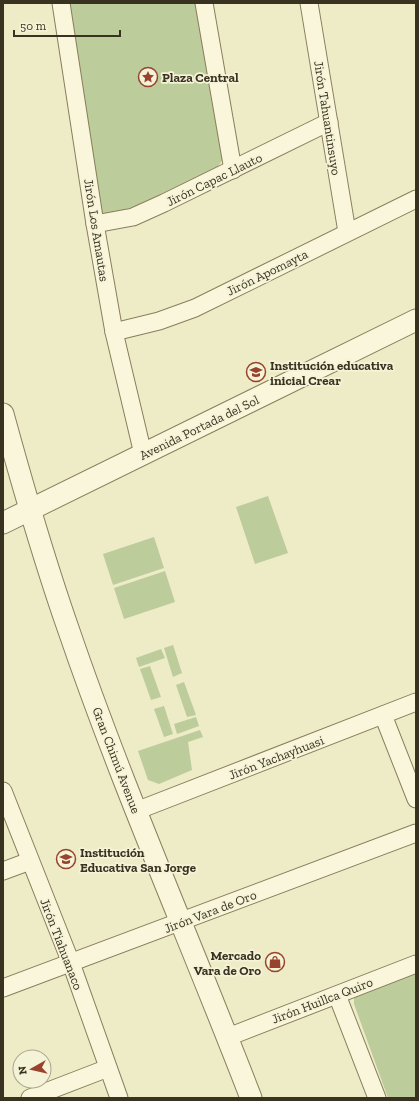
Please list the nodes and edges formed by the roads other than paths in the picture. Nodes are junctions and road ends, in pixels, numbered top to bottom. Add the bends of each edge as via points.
1 (61, 3) edge
2 (204, 3) edge
3 (309, 3) edge
4 (328, 122) junction
5 (233, 170) junction
6 (416, 200) edge
7 (95, 224) junction
8 (347, 232) junction
9 (416, 320) edge
10 (114, 332) junction
11 (3, 414) edge
12 (143, 454) junction
13 (30, 510) junction
14 (3, 523) edge
15 (416, 702) edge
16 (383, 715) junction
17 (3, 791) edge
18 (416, 799) edge
19 (136, 811) junction
20 (416, 833) edge
21 (30, 861) junction
22 (3, 871) edge
23 (181, 922) junction
24 (71, 963) junction
25 (416, 964) edge
26 (3, 988) edge
27 (337, 995) junction
28 (228, 1037) junction
29 (108, 1068) junction
30 (30, 1098) edge
31 (119, 1098) edge
32 (251, 1098) edge
33 (377, 1098) edge

1 - 7 street, Jirón Los Amautas
2 - 5 street
3 - 4 street, Jirón Tahuantinsuyo
4 - 5 street, Jirón Capac Llauto
4 - 8 street, Jirón Tahuantinsuyo
5 - 7 street, Jirón Capac Llauto via 133,217
6 - 8 street, Jirón Apomayta
7 - 10 street, Jirón Los Amautas
8 - 10 street, Jirón Apomayta via 195,308 159,321
9 - 12 street, Avenida Portada del Sol
10 - 12 street, Jirón Los Amautas
11 - 13 street, Gran Chimú Avenue
12 - 13 street, Avenida Portada del Sol
13 - 14 street, Avenida Portada del Sol
13 - 19 street, Gran Chimú Avenue via 69,632
15 - 16 street, Jirón Yachayhuasi
16 - 18 street
16 - 19 street, Jirón Yachayhuasi
17 - 21 street, Jirón Tiahuanaco
19 - 23 street, Gran Chimú Avenue
20 - 23 street, Jirón Vara de Oro
21 - 22 street
21 - 24 street, Jirón Tiahuanaco
23 - 24 street, Jirón Vara de Oro
23 - 28 street, Gran Chimú Avenue
24 - 26 street, Jirón Vara de Oro
24 - 29 street, Jirón Tiahuanaco
25 - 27 street, Jirón Huillca Quiro
27 - 28 street, Jirón Huillca Quiro
27 - 33 street
28 - 32 street, Gran Chimú Avenue
29 - 30 street
29 - 31 street, Jirón Tiahuanaco

